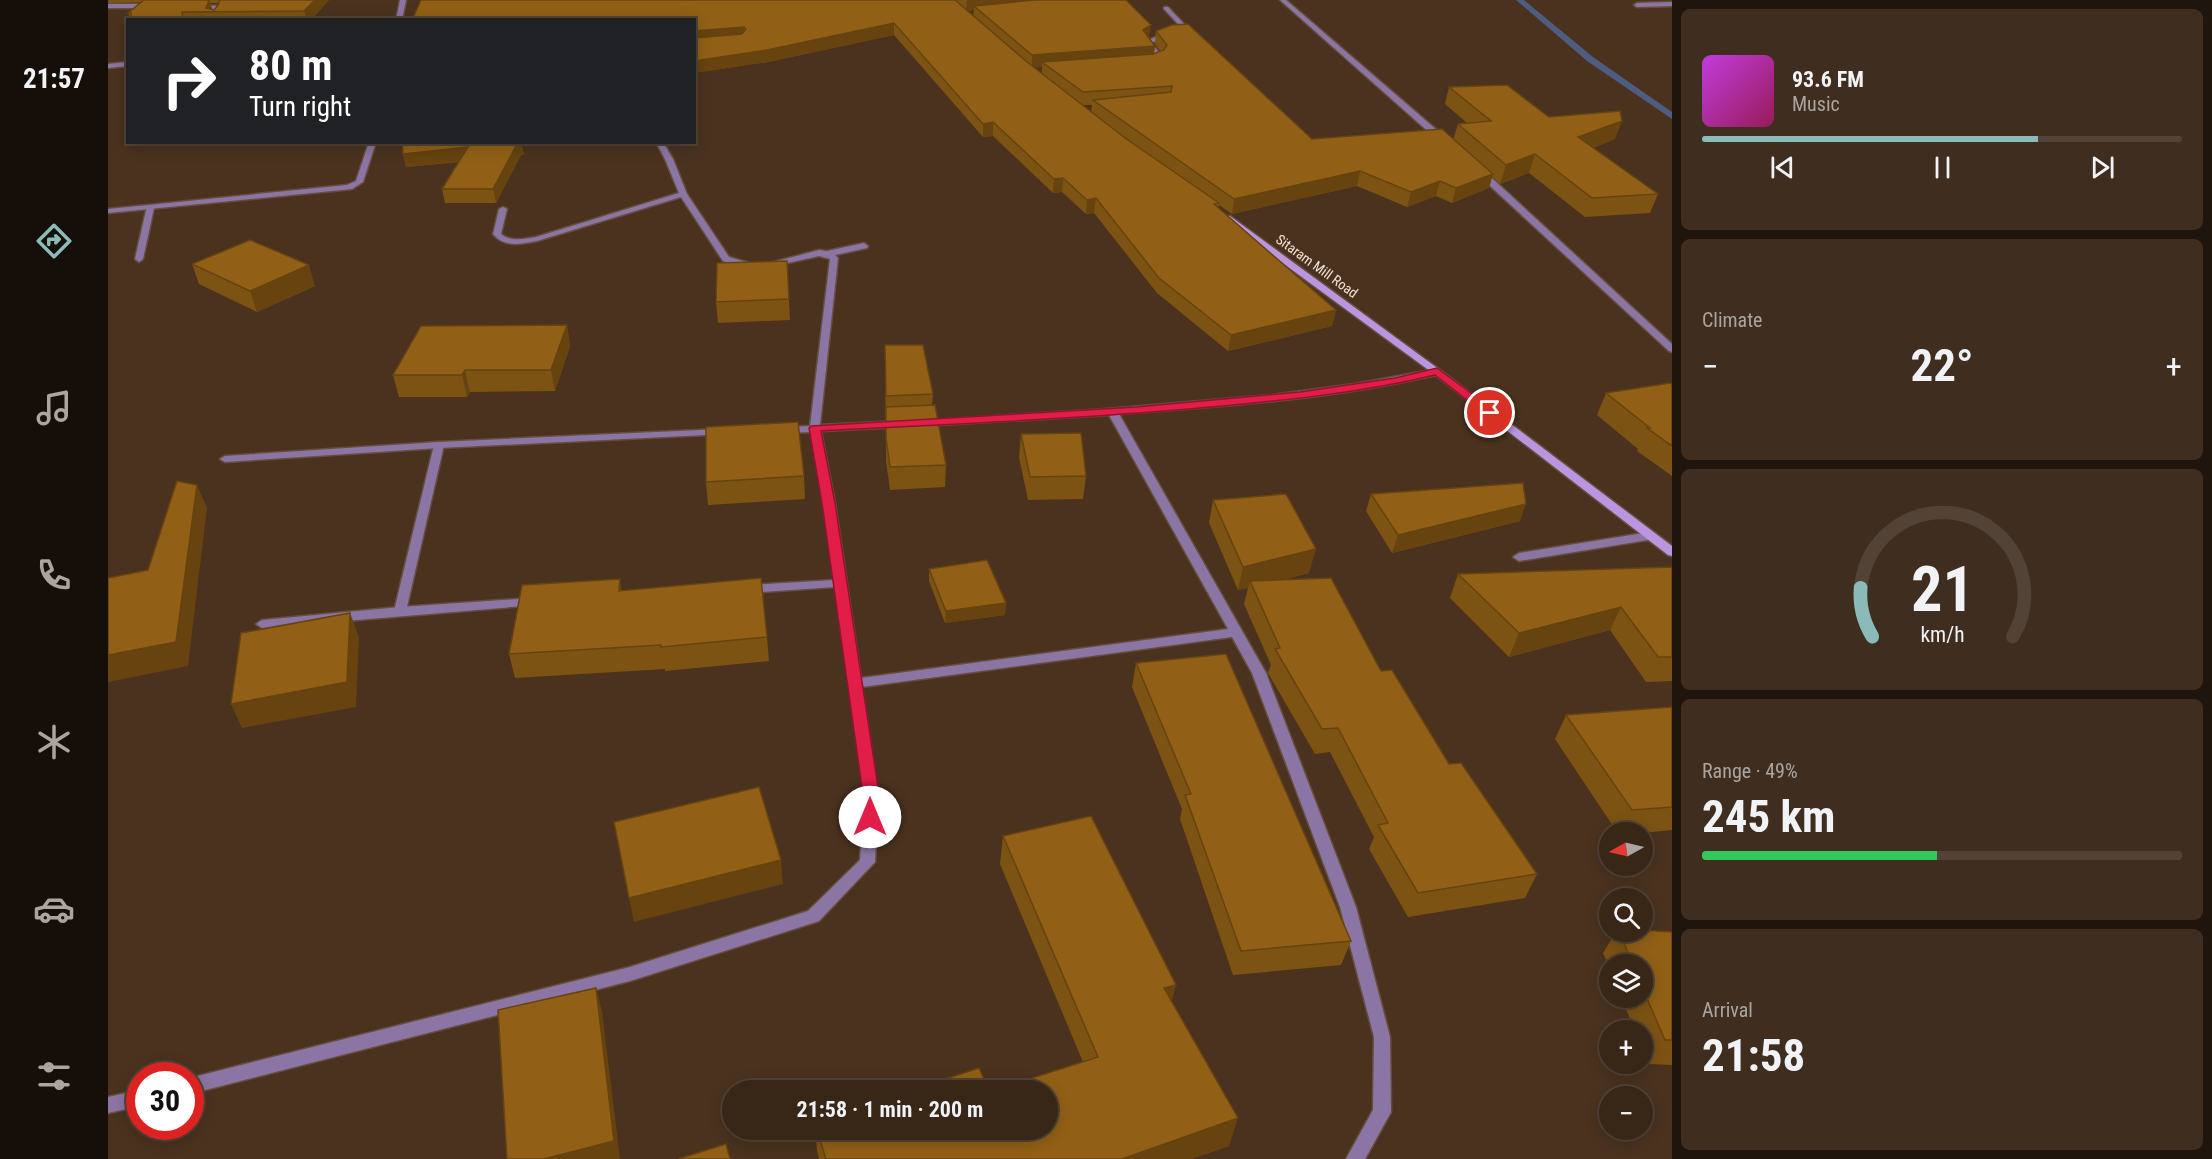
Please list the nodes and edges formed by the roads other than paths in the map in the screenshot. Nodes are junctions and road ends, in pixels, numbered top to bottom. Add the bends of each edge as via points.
1 (227, 0) edge
2 (403, 0) edge
3 (1282, 0) edge
4 (1672, 4) edge
5 (1637, 5) dead end
6 (108, 6) edge
7 (155, 6) edge
8 (186, 7) edge
9 (218, 7) junction
10 (1166, 8) dead end
11 (216, 18) edge
12 (399, 18) edge
13 (1151, 63) edge
14 (126, 64) edge
15 (108, 66) edge
16 (373, 144) edge
17 (660, 144) edge
18 (1453, 149) edge
19 (1471, 165) edge
20 (683, 194) junction
21 (150, 208) junction
22 (503, 209) dead end
23 (108, 211) edge
24 (1223, 215) edge
25 (864, 246) dead end
26 (827, 254) junction
27 (139, 259) dead end
28 (1672, 349) edge
29 (1437, 372) junction
30 (1113, 413) junction
31 (815, 428) junction
32 (768, 430) edge
33 (732, 432) edge
34 (440, 445) junction
35 (225, 459) dead end
36 (1650, 536) junction
37 (1672, 552) edge
38 (1519, 557) dead end
39 (840, 583) junction
40 (733, 590) edge
41 (543, 602) edge
42 (400, 610) junction
43 (262, 624) dead end
44 (1236, 632) junction
45 (855, 683) junction
46 (204, 1083) edge
47 (126, 1102) edge
48 (108, 1106) edge
49 (1355, 1159) edge

1 - 9 street
2 - 12 street
3 - 18 street
4 - 5 street
6 - 7 street
8 - 9 street
9 - 11 street
10 - 13 street via 1181,24 1179,29 1147,42 1160,57
14 - 15 street
16 - 21 street via 359,182 350,187
17 - 20 street
19 - 28 street
20 - 22 street via 520,242 503,240 497,234
20 - 26 street via 726,259 761,267
21 - 23 street
21 - 27 street
24 - 29 main road, Sitaram Mill Road
25 - 26 street
26 - 31 street via 834,258
29 - 30 street via 1300,396
29 - 36 main road, Sitaram Mill Road
30 - 31 street
30 - 44 street
31 - 32 street
31 - 39 street
33 - 34 street
34 - 35 street
34 - 42 street
36 - 37 main road, Sitaram Mill Road
36 - 38 street
39 - 40 street
39 - 45 street
41 - 42 street
42 - 43 street
44 - 45 street
44 - 49 street via 1259,673 1348,907 1382,1037 1382,1112
45 - 46 street via 871,794 867,862 813,916 630,974
47 - 48 street

